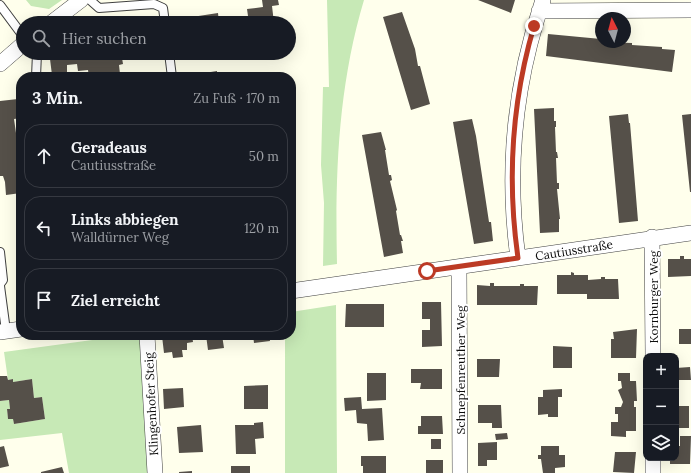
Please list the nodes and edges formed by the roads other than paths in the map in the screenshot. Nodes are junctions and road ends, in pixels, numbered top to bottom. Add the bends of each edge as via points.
1 (81, 0) edge
2 (90, 0) edge
3 (0, 5) edge
4 (541, 6) edge
5 (691, 10) edge
6 (60, 16) edge
7 (164, 16) edge
8 (16, 27) edge
9 (16, 50) edge
10 (37, 60) edge
11 (170, 60) edge
12 (0, 64) edge
13 (36, 72) edge
14 (171, 72) edge
15 (691, 233) edge
16 (652, 238) junction
17 (0, 252) edge
18 (518, 258) junction
19 (459, 267) junction
20 (0, 285) edge
21 (296, 290) edge
22 (9, 330) edge
23 (147, 340) edge
24 (653, 353) edge
25 (653, 461) edge
26 (155, 473) edge
27 (460, 473) edge
28 (653, 473) edge

1 - 6 street
2 - 7 lane via 99,8 154,4 163,8
3 - 8 lane
4 - 5 street
4 - 18 street via 528,47 514,131 513,215
9 - 12 street
10 - 13 lane
11 - 14 lane
15 - 16 street, Cautiusstraße
16 - 18 street, Cautiusstraße
16 - 24 street, Kornburger Weg
17 - 20 lane via 3,280
18 - 19 street, Cautiusstraße
19 - 21 street, Cautiusstraße
19 - 27 street, Schnepfenreuther Weg
20 - 22 lane
23 - 26 street, Klingenhofer Steig
25 - 28 street

